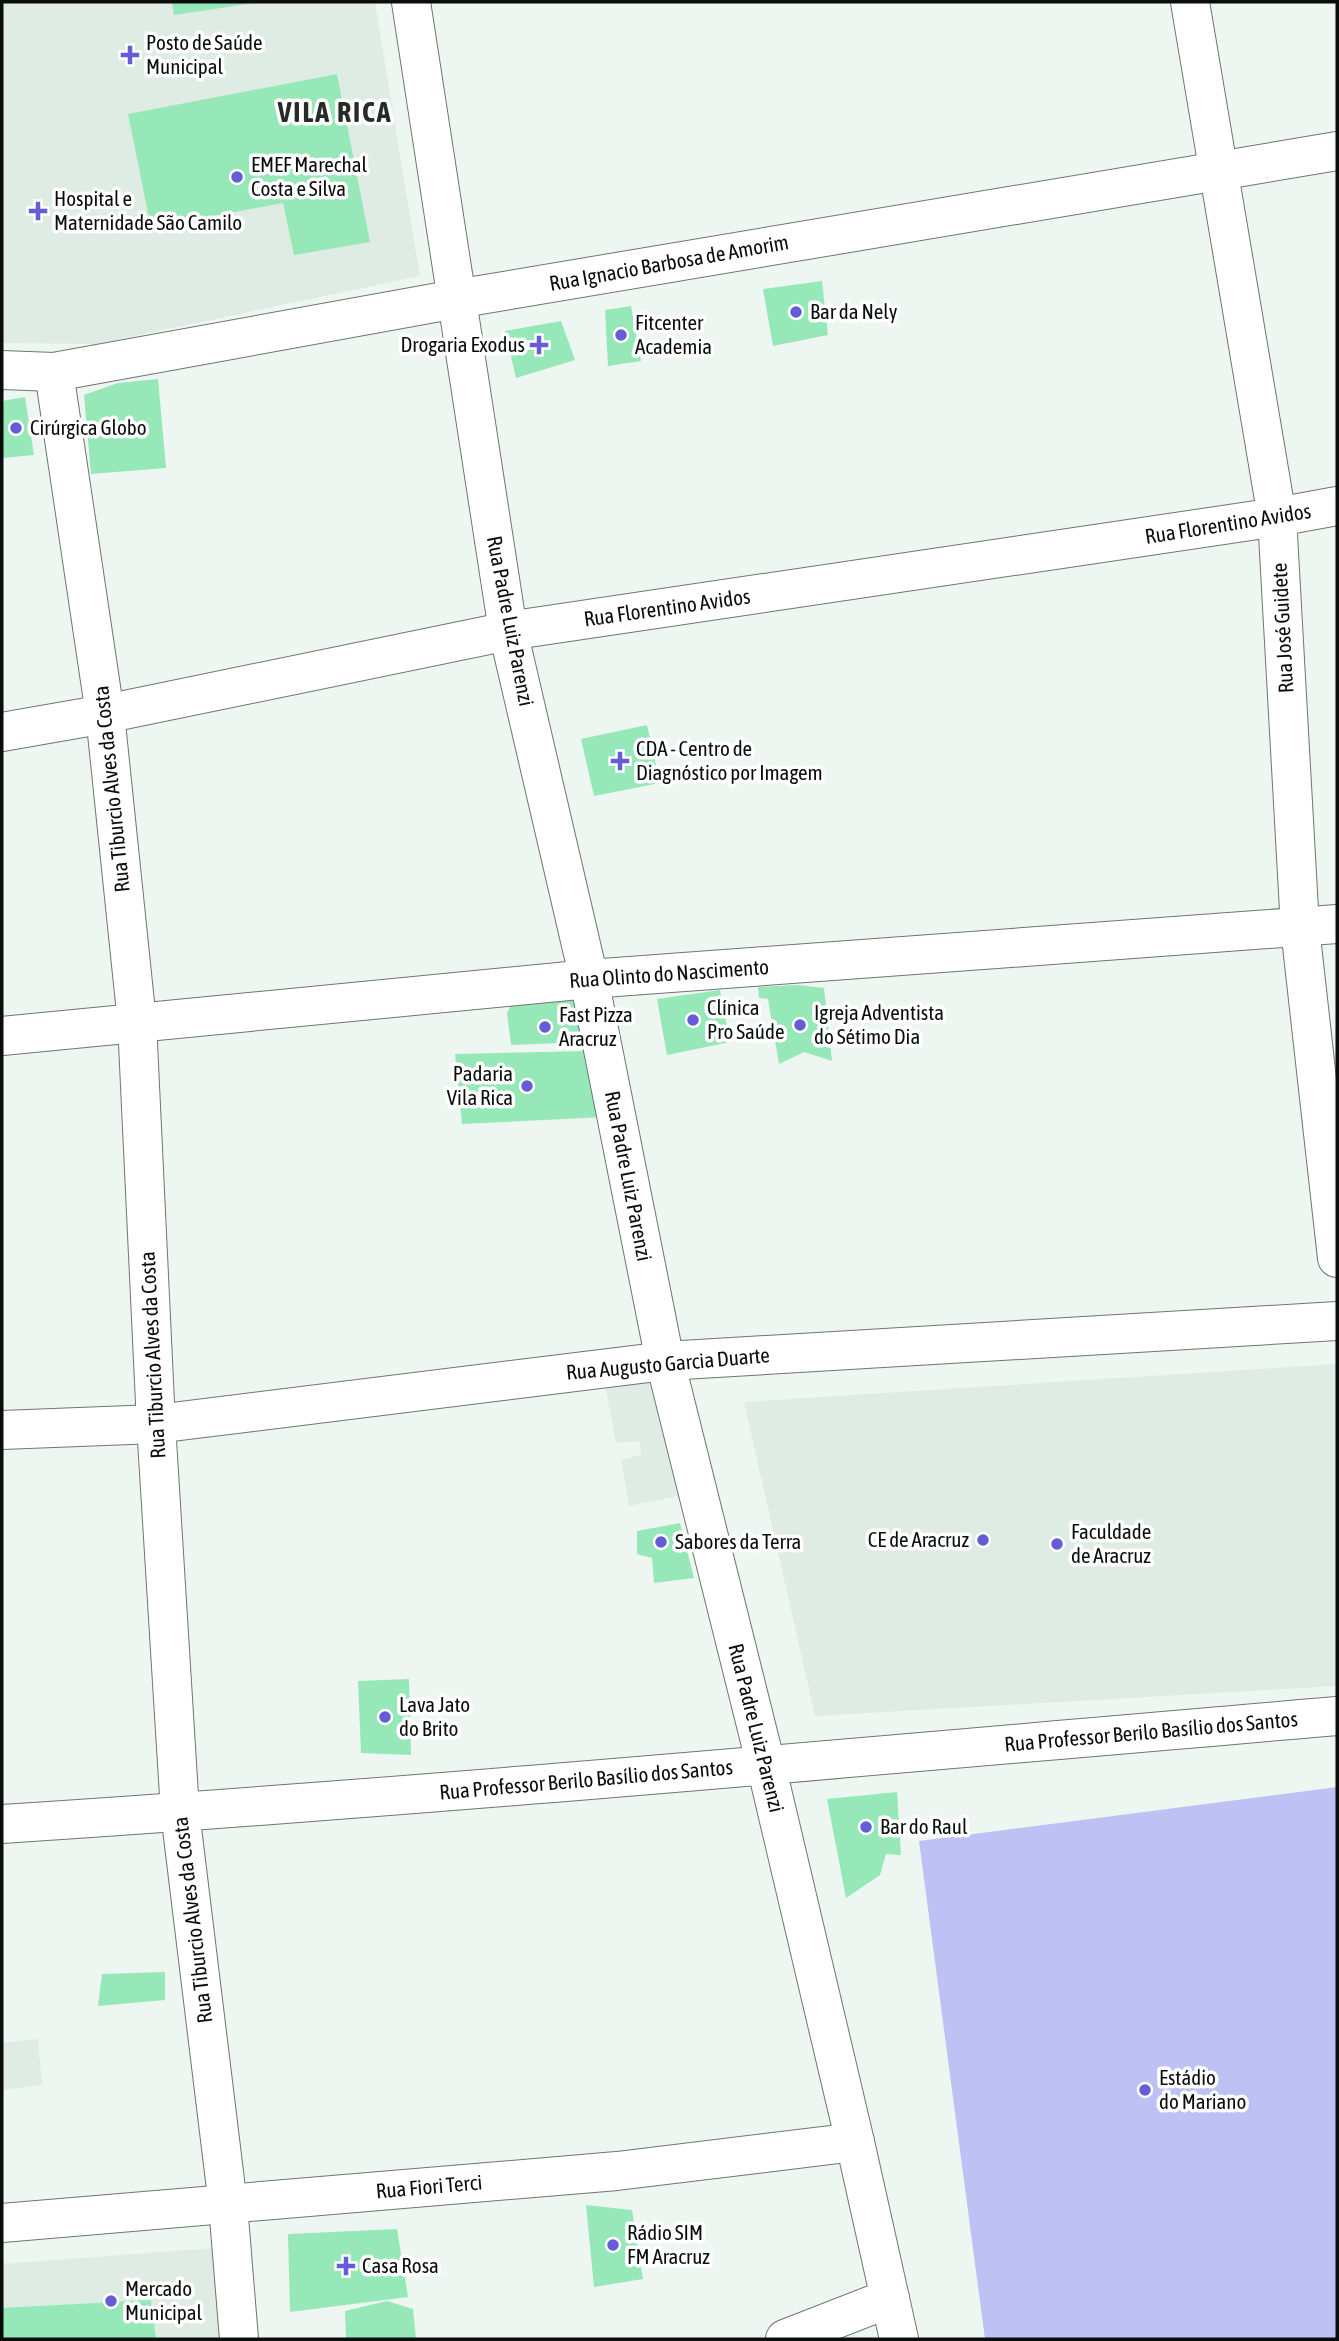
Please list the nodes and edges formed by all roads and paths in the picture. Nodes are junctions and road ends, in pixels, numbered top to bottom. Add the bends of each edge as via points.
1 (411, 2) edge
2 (1190, 2) edge
3 (1337, 151) edge
4 (1218, 171) junction
5 (456, 299) junction
6 (2, 370) edge
7 (54, 372) junction
8 (1337, 506) edge
9 (1277, 517) junction
10 (509, 631) junction
11 (105, 714) junction
12 (2, 732) edge
13 (1337, 924) edge
14 (1300, 928) junction
15 (589, 979) junction
16 (137, 1022) junction
17 (2, 1036) edge
18 (1337, 1258) edge
19 (1337, 1321) edge
20 (665, 1361) junction
21 (156, 1424) junction
22 (2, 1430) edge
23 (1337, 1716) edge
24 (766, 1765) junction
25 (180, 1812) junction
26 (2, 1824) edge
27 (855, 2141) junction
28 (228, 2205) junction
29 (2, 2223) edge
30 (890, 2298) junction
31 (239, 2339) edge
32 (785, 2339) edge
33 (899, 2339) edge

1 - 5 street, Rua Padre Luiz Parenzi
2 - 4 street, Rua José Guidete
3 - 4 street, Rua Ignacio Barbosa de Amorim
4 - 5 street, Rua Ignacio Barbosa de Amorim
4 - 9 street, Rua José Guidete
5 - 7 street, Rua Ignacio Barbosa de Amorim
5 - 10 street, Rua Padre Luiz Parenzi
6 - 7 street, Rua Ignacio Barbosa de Amorim
7 - 11 street, Rua Tiburcio Alves da Costa
8 - 9 street, Rua Florentino Avidos
9 - 10 street, Rua Florentino Avidos
9 - 14 street, Rua José Guidete
10 - 11 street, Rua Florentino Avidos
10 - 15 street, Rua Padre Luiz Parenzi
11 - 12 street, Rua Florentino Avidos
11 - 16 street, Rua Tiburcio Alves da Costa
13 - 14 street, Rua Olinto do Nascimento
14 - 15 street, Rua Olinto do Nascimento
14 - 18 street, Rua José Guidete
15 - 16 street, Rua Olinto do Nascimento
15 - 20 street, Rua Padre Luiz Parenzi
16 - 17 street, Rua Olinto do Nascimento
16 - 21 street, Rua Tiburcio Alves da Costa
19 - 20 street, Rua Augusto Garcia Duarte
20 - 21 street, Rua Augusto Garcia Duarte
20 - 24 street, Rua Padre Luiz Parenzi
21 - 22 street, Rua Augusto Garcia Duarte
21 - 25 street, Rua Tiburcio Alves da Costa
23 - 24 street, Rua Professor Berilo Basílio dos Santos
24 - 25 street, Rua Professor Berilo Basílio dos Santos
24 - 27 street, Rua Padre Luiz Parenzi
25 - 26 street, Rua Professor Berilo Basílio dos Santos
25 - 28 street, Rua Tiburcio Alves da Costa
27 - 28 street, Rua Fiori Terci via 617,2171
27 - 30 street, Rua Padre Luiz Parenzi
28 - 29 street, Rua Fiori Terci
28 - 31 street, Rua Tiburcio Alves da Costa
30 - 32 street
30 - 33 street, Rua Padre Luiz Parenzi

